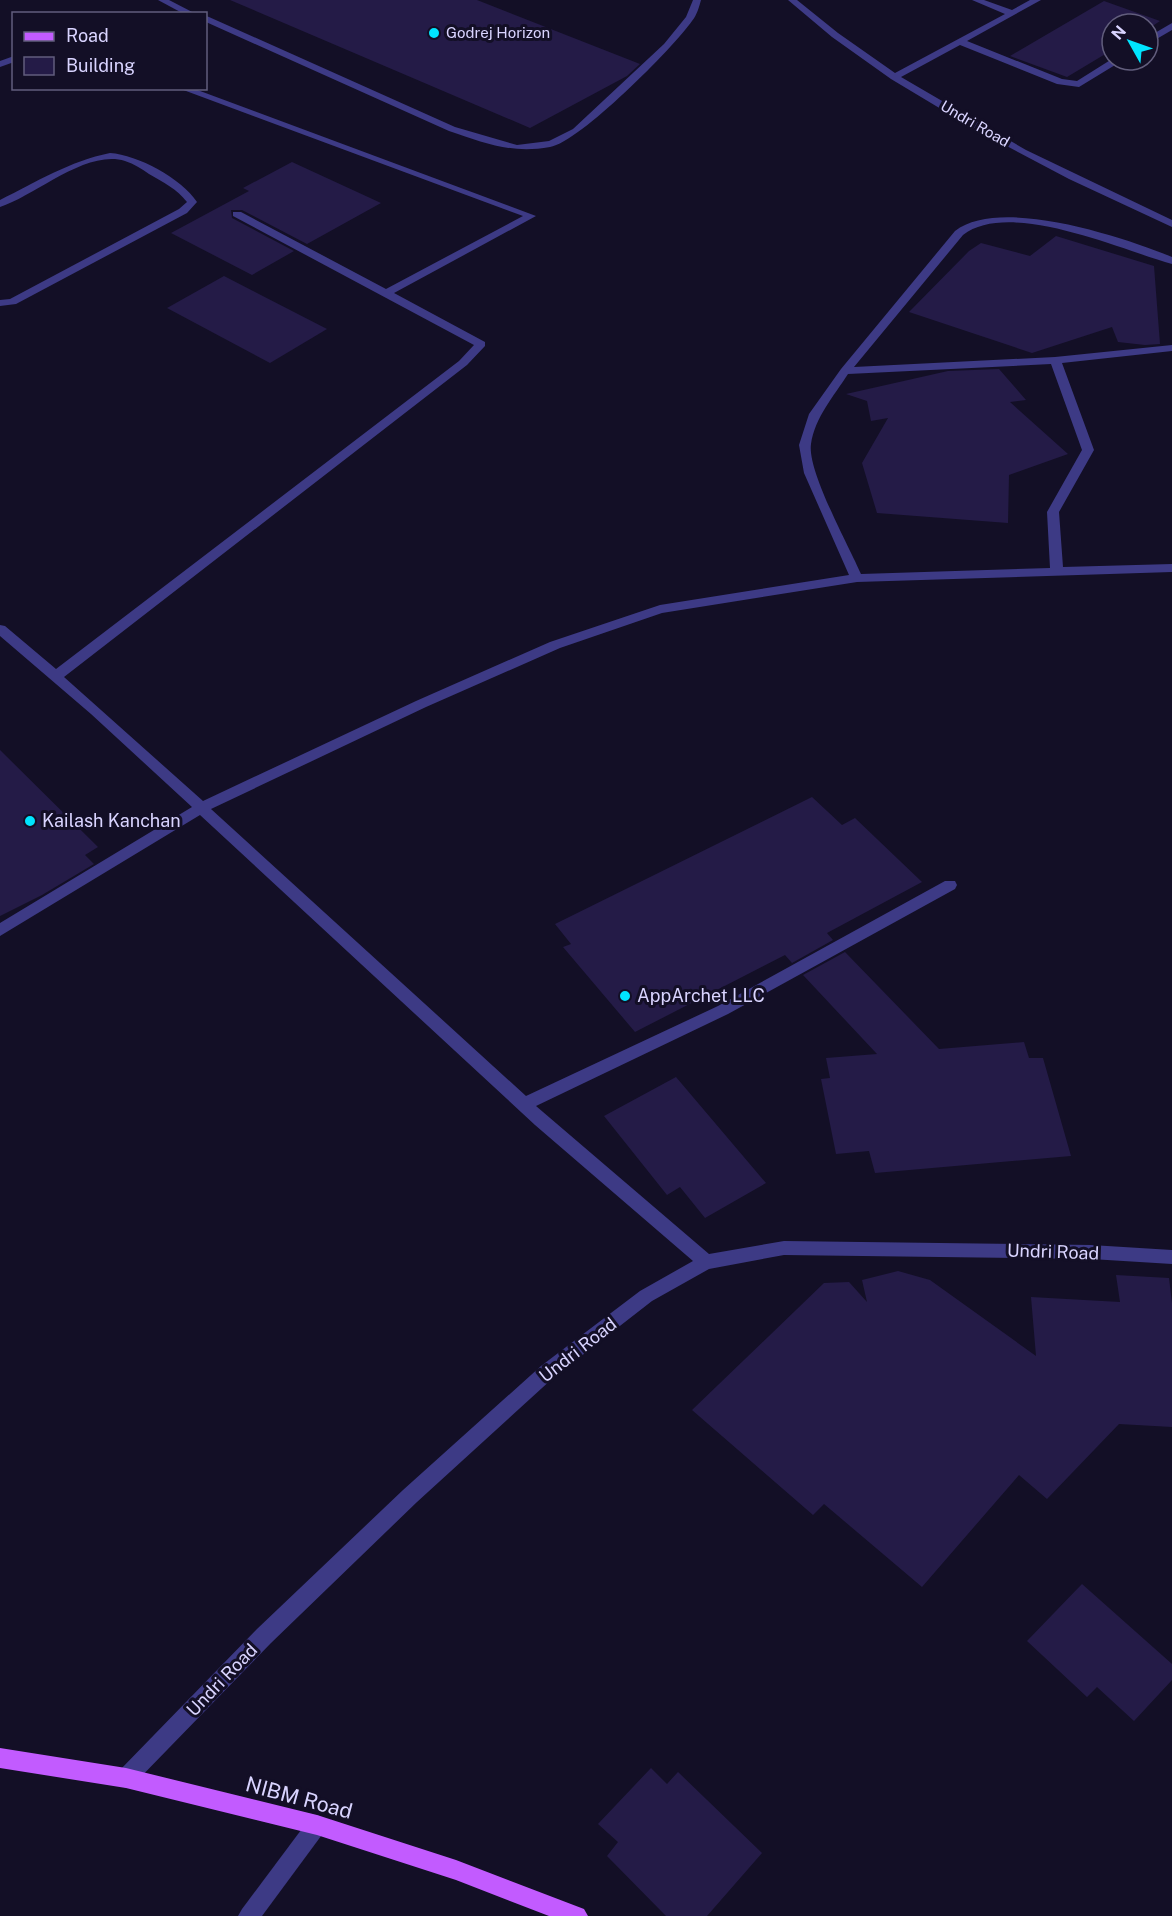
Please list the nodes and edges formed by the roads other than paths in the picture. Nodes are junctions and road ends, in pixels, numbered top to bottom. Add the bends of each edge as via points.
1 (162, 0) edge
2 (697, 0) edge
3 (792, 0) edge
4 (976, 0) edge
5 (1037, 0) edge
6 (998, 4) edge
7 (188, 12) edge
8 (1012, 13) junction
9 (207, 19) edge
10 (960, 42) junction
11 (1100, 71) edge
12 (894, 77) junction
13 (187, 90) edge
14 (0, 204) edge
15 (237, 214) dead end
16 (1172, 224) edge
17 (1172, 261) edge
18 (387, 293) junction
19 (0, 303) edge
20 (1172, 348) edge
21 (1055, 360) junction
22 (845, 371) junction
23 (1172, 568) edge
24 (1057, 572) junction
25 (857, 578) junction
26 (0, 630) edge
27 (56, 676) junction
28 (201, 808) junction
29 (950, 885) dead end
30 (0, 930) edge
31 (524, 1104) junction
32 (1172, 1257) edge
33 (706, 1262) junction
34 (0, 1758) edge
35 (126, 1778) junction
36 (317, 1825) junction
37 (249, 1916) edge
38 (577, 1916) edge

1 - 7 street
2 - 9 street via 690,18 667,46 576,131 551,144 517,148 452,129
3 - 12 street, Undri Road
4 - 6 street
5 - 8 street
6 - 8 street
8 - 10 street
10 - 11 street via 1060,82 1079,84
10 - 12 street
12 - 16 street, Undri Road via 1065,175
13 - 18 street via 531,216
14 - 19 street via 103,156 123,157 139,164 186,192 192,202 183,211 12,302
15 - 18 street
17 - 22 street via 1064,228 1029,222 988,221 970,225 959,233
18 - 27 street via 481,344 463,363
20 - 21 street
21 - 22 street
21 - 24 street via 1088,450 1053,512
22 - 25 street via 815,414 805,445 810,473
23 - 24 street
24 - 25 street
25 - 28 street via 660,609 555,645
26 - 27 street
27 - 28 street
28 - 30 street
28 - 31 street
29 - 31 street via 723,1010
31 - 33 street
32 - 33 street, Undri Road via 1091,1252 784,1248
33 - 35 street, Undri Road via 646,1296 547,1372 264,1636
34 - 35 main road, NIBM Road
35 - 36 main road, NIBM Road
36 - 37 street
36 - 38 main road, NIBM Road via 456,1870

